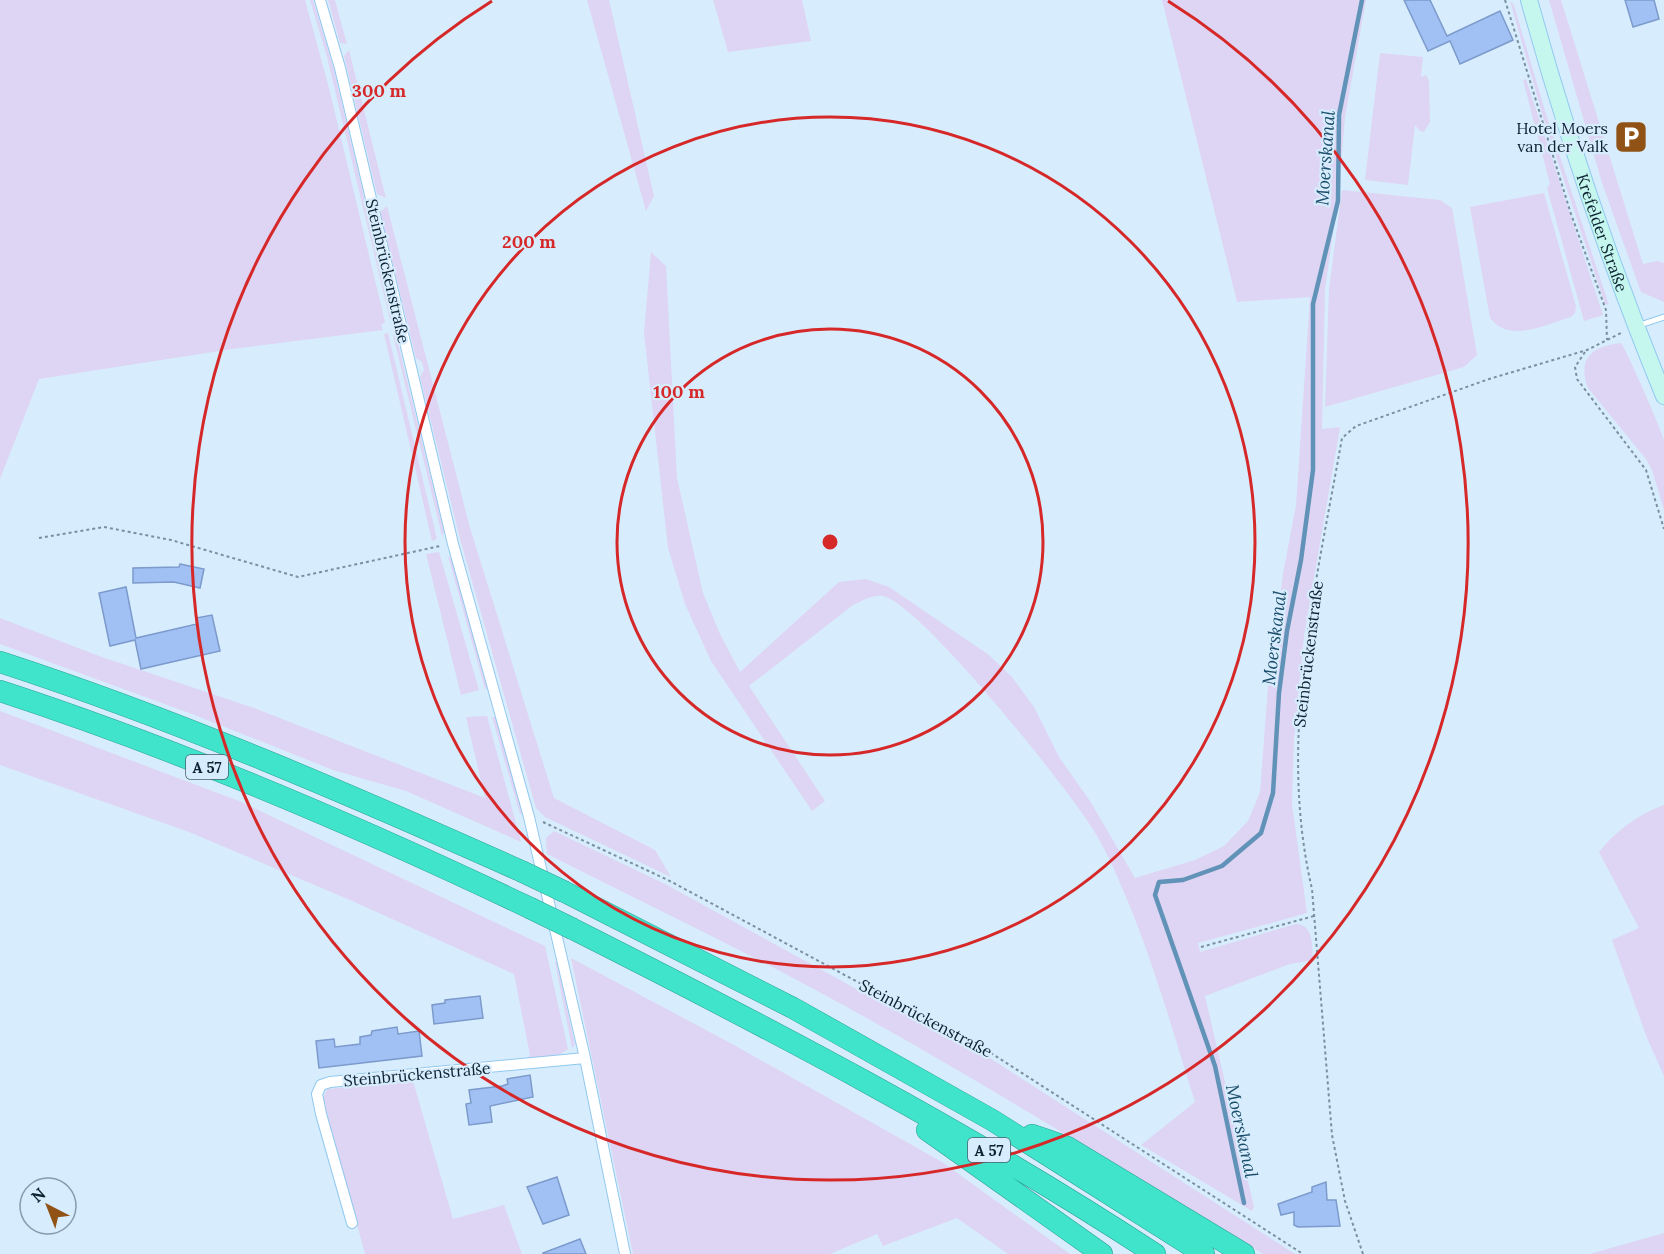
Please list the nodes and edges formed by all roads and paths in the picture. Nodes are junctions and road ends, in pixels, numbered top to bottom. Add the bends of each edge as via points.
1 (320, 0) edge
2 (1505, 0) edge
3 (1529, 0) edge
4 (1664, 317) edge
5 (1635, 326) junction
6 (1607, 340) junction
7 (1587, 350) junction
8 (1664, 396) edge
9 (1664, 529) edge
10 (39, 538) dead end
11 (453, 544) junction
12 (0, 662) edge
13 (0, 691) edge
14 (529, 817) junction
15 (1314, 916) junction
16 (1202, 947) dead end
17 (817, 1057) junction
18 (585, 1058) junction
19 (992, 1120) junction
20 (351, 1223) dead end
21 (625, 1254) edge
22 (1102, 1254) edge
23 (1155, 1254) edge
24 (1204, 1254) edge
25 (1244, 1254) edge
26 (1303, 1254) edge
27 (1363, 1254) edge

1 - 11 street, Steinbrückenstraße via 340,68
2 - 6 path via 1571,214 1606,310
3 - 5 main road, Krefelder Straße via 1566,127
4 - 5 lane
5 - 6 path, Steinbrückenstraße
5 - 8 main road, Krefelder Straße
6 - 7 path, Steinbrückenstraße
7 - 9 path via 1575,367 1577,379 1646,470
7 - 15 path, Steinbrückenstraße via 1489,379 1356,426 1342,438 1307,636 1298,738 1301,831
10 - 11 path via 104,527 171,540 298,577
11 - 14 street, Steinbrückenstraße
12 - 19 highway, A 57, bridge via 195,733 385,810 565,892 793,1008
13 - 17 highway, A 57, bridge via 178,755 412,851 573,929
14 - 18 street, Steinbrückenstraße
14 - 26 path, Steinbrückenstraße via 668,880 963,1035
15 - 16 path
15 - 27 path, Steinbrückenstraße via 1332,1135 1345,1201
17 - 22 highway via 849,1083 941,1138
17 - 23 highway, A 57 via 975,1142
18 - 20 street, Steinbrückenstraße via 321,1085 317,1090 319,1104
18 - 21 street, Steinbrückenstraße
19 - 24 highway, A 57
19 - 25 highway via 1067,1148

